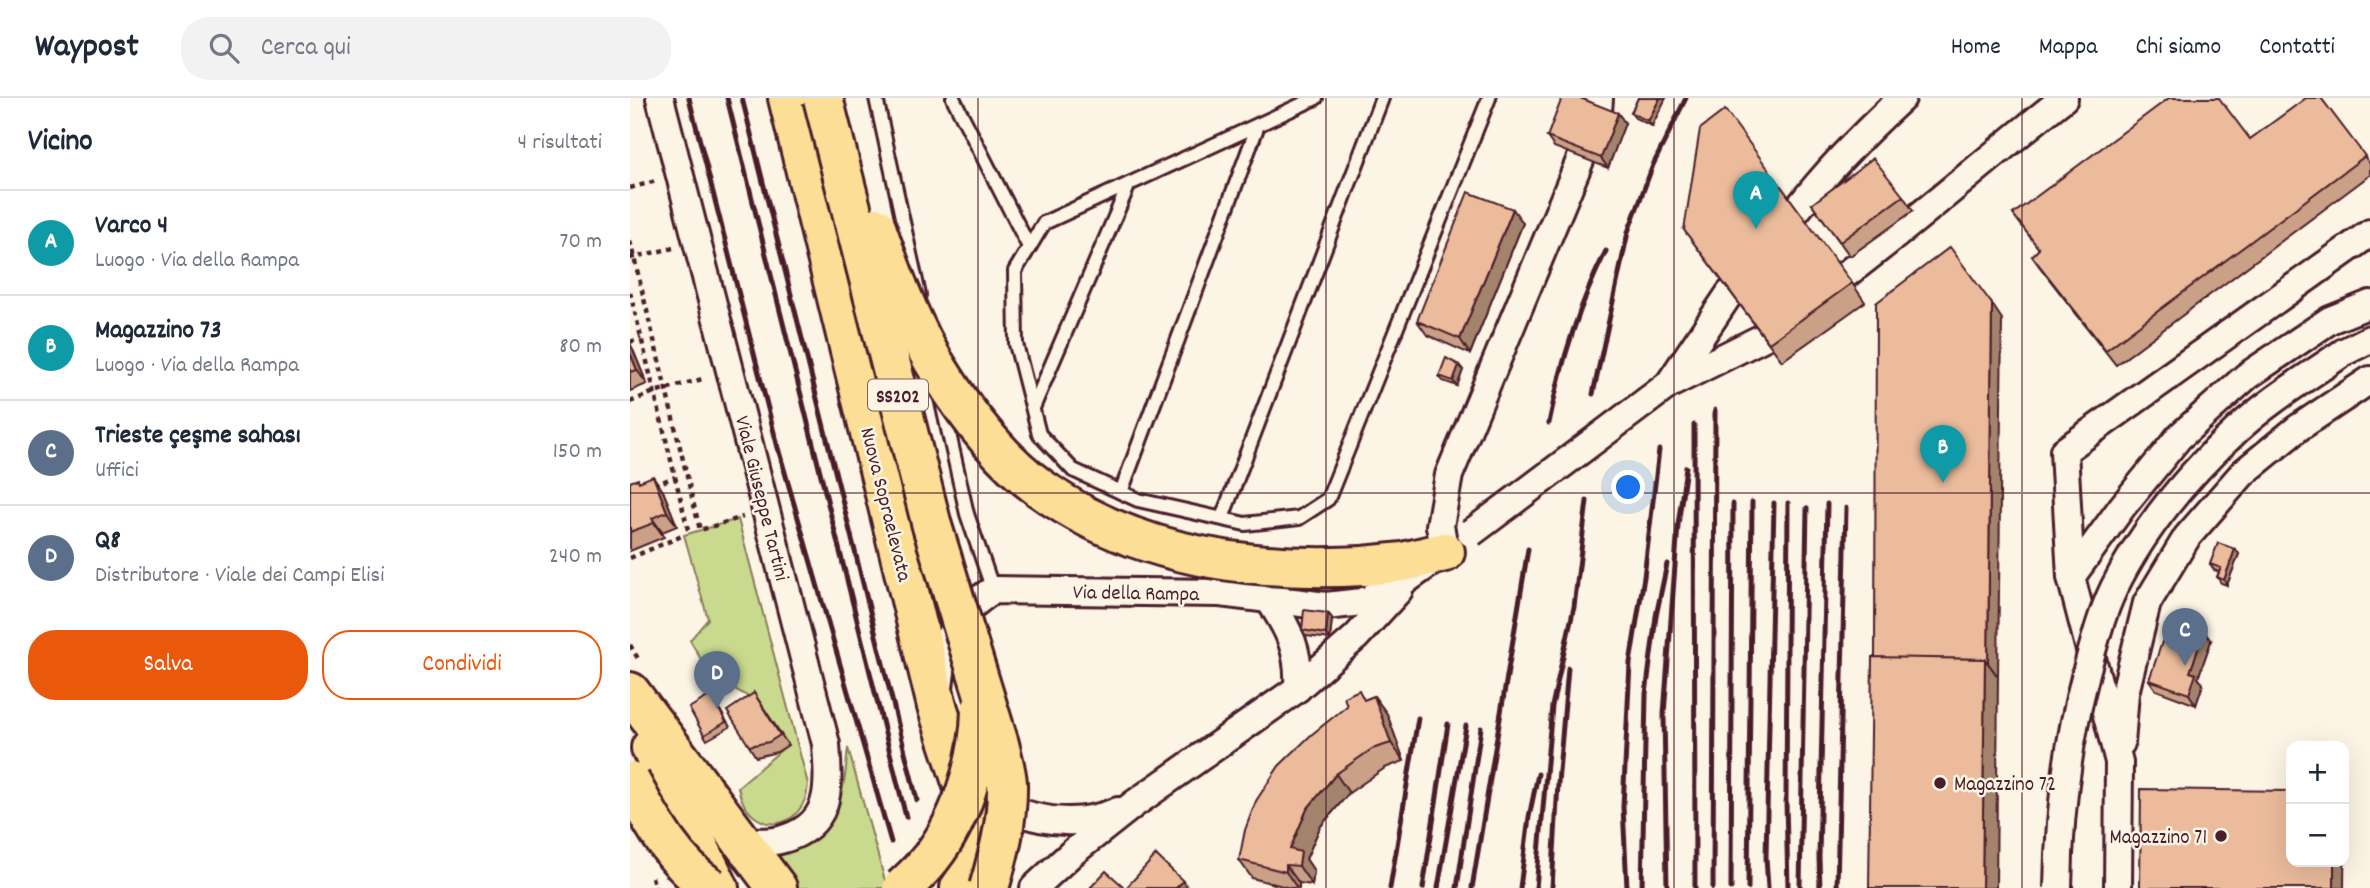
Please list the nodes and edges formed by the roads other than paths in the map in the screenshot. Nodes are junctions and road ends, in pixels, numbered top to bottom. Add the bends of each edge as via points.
1 (660, 98) edge
2 (788, 98) edge
3 (823, 98) edge
4 (832, 98) edge
5 (876, 98) edge
6 (953, 98) edge
7 (1316, 98) edge
8 (1382, 98) edge
9 (1489, 98) edge
10 (1902, 98) edge
11 (2064, 98) edge
12 (1258, 125) junction
13 (1581, 158) edge
14 (1129, 184) junction
15 (1797, 210) edge
16 (2370, 233) edge
17 (1029, 247) junction
18 (1845, 275) edge
19 (1730, 293) edge
20 (2370, 304) edge
21 (1764, 337) edge
22 (2370, 339) edge
23 (2370, 380) edge
24 (1658, 393) junction
25 (1032, 408) junction
26 (1121, 492) junction
27 (1222, 519) junction
28 (1458, 543) junction
29 (1409, 578) junction
30 (2071, 578) junction
31 (993, 590) junction
32 (1268, 598) junction
33 (636, 679) edge
34 (1298, 688) junction
35 (982, 690) junction
36 (630, 706) edge
37 (937, 706) junction
38 (2119, 762) junction
39 (960, 774) junction
40 (630, 781) edge
41 (674, 795) junction
42 (630, 798) edge
43 (1134, 804) junction
44 (742, 842) junction
45 (712, 888) edge
46 (719, 888) edge
47 (777, 888) edge
48 (902, 888) edge
49 (960, 888) edge
50 (989, 888) edge
51 (1034, 888) edge
52 (2058, 888) edge
53 (2118, 888) edge

1 - 44 street, Viale Giuseppe Tartini via 826,744 829,785 821,814 807,828 780,840
2 - 37 main road, Nuova Sopraelevata / SS202
3 - 35 main road, Nuova Sopraelevata / SS202, bridge via 932,526
4 - 28 main road, bridge via 880,240 939,371 973,419 1038,487 1123,535 1227,562 1321,569 1363,566 1403,562
5 - 31 lane via 967,514
6 - 17 lane
7 - 12 lane
8 - 27 lane
9 - 27 lane via 1328,499 1299,518 1245,523
10 - 15 street via 1823,176
11 - 18 street
12 - 14 lane
12 - 26 lane
13 - 28 street via 1449,475 1440,526
14 - 17 lane via 1044,223
14 - 25 lane
16 - 30 street via 2064,452
17 - 25 lane via 1015,271 1016,344
19 - 24 street, Via della Rampa
20 - 30 street via 2330,320 2247,376 2179,437
21 - 24 street, Via della Rampa
22 - 52 street, bridge via 2262,409 2210,456 2166,508 2114,588 2097,630 2067,757
23 - 38 street via 2298,428 2243,473 2187,537 2147,603 2125,693
24 - 28 street, Via della Rampa, bridge
25 - 26 lane via 1039,434 1073,470
26 - 27 lane
28 - 29 street, Via della Rampa
29 - 32 street, Via della Rampa via 1362,601 1326,606
29 - 34 street, Via della Rampa via 1356,637
30 - 38 street
31 - 32 street, Via della Rampa via 1183,592
31 - 37 street via 978,599 950,630
32 - 34 street via 1293,640
33 - 44 main road
34 - 43 street, Via della Rampa
35 - 48 main road, SS202, bridge via 980,739 961,806 926,864
35 - 50 main road, SS202, bridge via 1007,781 1006,818
36 - 41 main road
37 - 39 main road, SS202
38 - 53 street
39 - 43 street, Via della Rampa via 984,796 1048,821 1104,817
39 - 49 main road, SS202 via 979,846
40 - 45 main road, bridge via 676,854
41 - 42 street via 657,805
41 - 46 main road
43 - 51 street, Via della Rampa
44 - 47 main road

